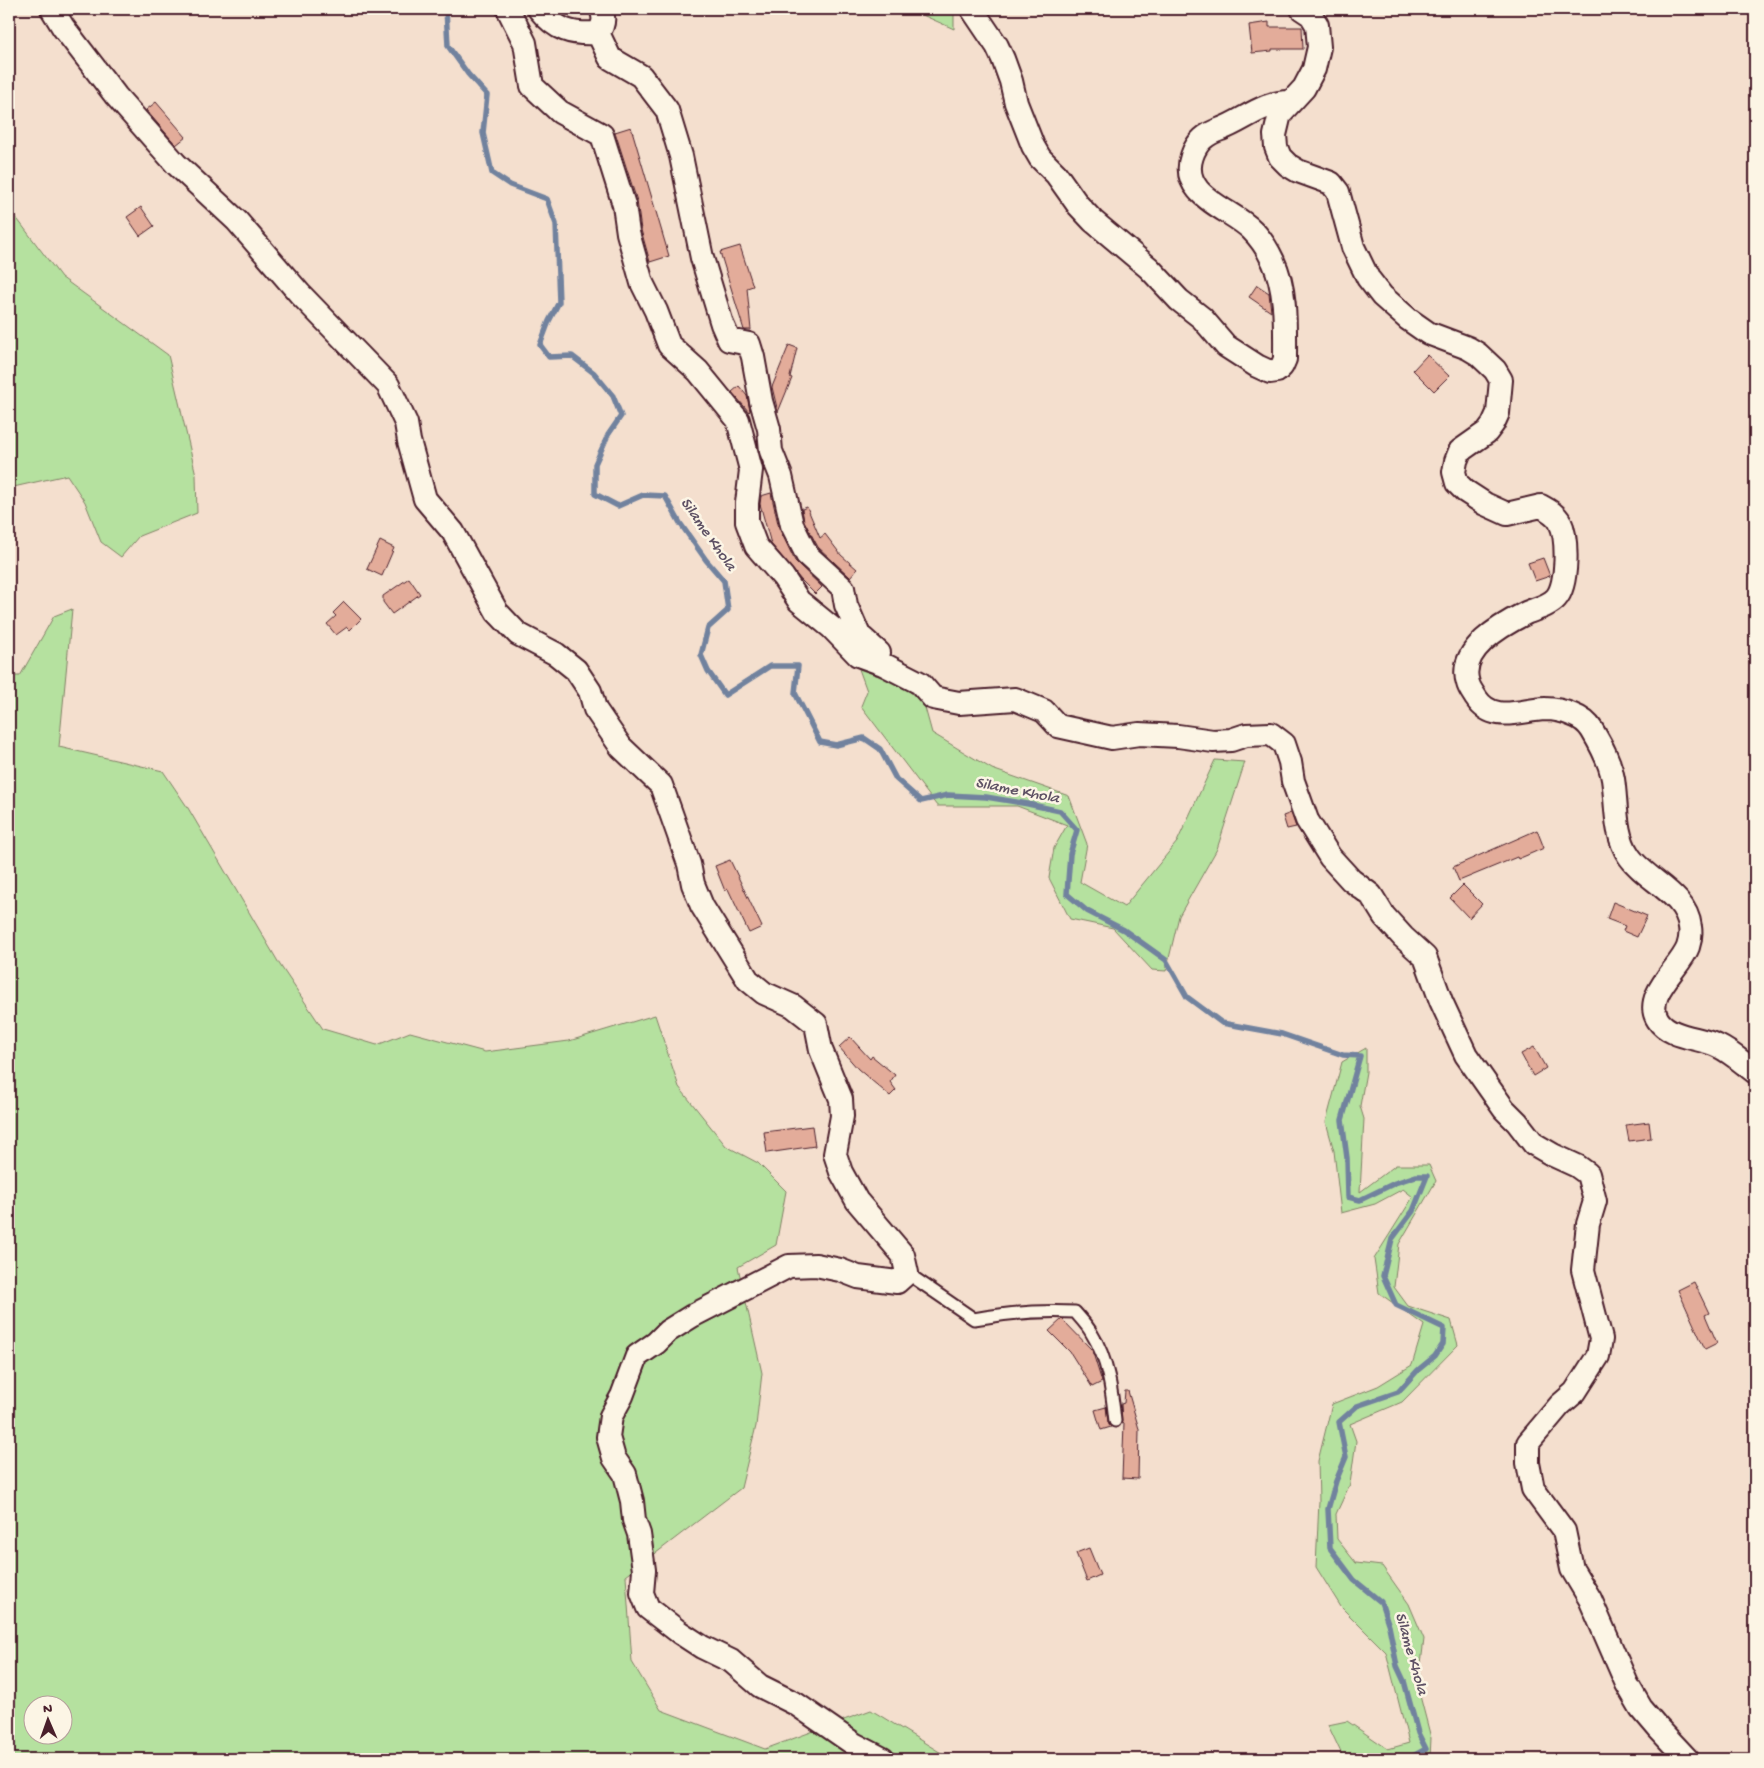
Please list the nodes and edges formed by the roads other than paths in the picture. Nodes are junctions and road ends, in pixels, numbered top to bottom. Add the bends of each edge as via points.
1 (52, 9) edge
2 (508, 9) edge
3 (539, 9) edge
4 (601, 9) edge
5 (972, 9) edge
6 (1302, 9) edge
7 (598, 33) junction
8 (1291, 102) junction
9 (892, 668) junction
10 (1755, 1072) edge
11 (907, 1273) junction
12 (1115, 1421) dead end
13 (883, 1759) edge
14 (1687, 1759) edge

1 - 11 street via 116,96 176,164 237,221 300,294 388,385 406,423 425,499 453,532 497,612 518,634 556,654 576,670 590,691 595,709 621,746 661,785 689,864 692,884 748,980 764,993 793,1006 816,1024 821,1050 841,1099 842,1116 835,1154 841,1172 857,1201 903,1255
2 - 9 street via 524,43 532,86 560,112 602,135 624,205 642,283 669,345 698,371 738,420 751,470 747,522 756,546 799,601 858,655
3 - 7 street via 561,29
4 - 7 street via 602,27
5 - 8 street via 1003,59 1029,140 1078,205 1202,318 1226,346 1270,372 1277,371 1285,359 1284,294 1274,262 1252,229 1203,196 1192,176 1190,162 1199,141 1211,132 1267,106
6 - 8 street via 1317,25 1319,47 1310,79
7 - 9 street via 610,58 641,76 667,110 681,156 702,258 722,324 729,340 749,344 753,357 769,429 770,451 781,476 792,525 807,554 843,588 846,605 859,635
8 - 10 street via 1280,114 1277,124 1276,146 1280,157 1288,166 1331,183 1338,192 1353,247 1374,288 1428,333 1478,354 1501,380 1498,413 1493,424 1460,451 1454,472 1456,483 1464,491 1506,514 1541,506 1559,521 1565,536 1561,590 1555,600 1488,636 1467,661 1468,684 1489,711 1501,714 1559,710 1582,718 1590,726 1610,768 1623,846 1637,866 1673,896 1688,915 1688,948 1656,996 1656,1018 1674,1032 1719,1046
9 - 14 street via 920,683 933,698 960,703 1015,699 1044,711 1058,726 1112,738 1139,734 1213,741 1271,734 1284,744 1307,820 1330,857 1351,880 1371,895 1384,916 1425,956 1466,1055 1504,1110 1534,1144 1588,1174 1595,1201 1588,1224 1584,1270 1601,1339 1598,1356 1575,1392 1560,1404 1528,1443 1528,1463 1533,1489 1564,1531 1572,1569 1590,1598 1627,1684 1641,1708
11 - 12 lane via 974,1319 1005,1313 1075,1312 1093,1334 1106,1365
11 - 13 street via 897,1282 858,1277 816,1265 789,1266 692,1316 637,1356 611,1416 608,1437 614,1458 625,1474 632,1501 644,1570 642,1593 648,1608 702,1647 731,1661 760,1686 796,1704 854,1744

